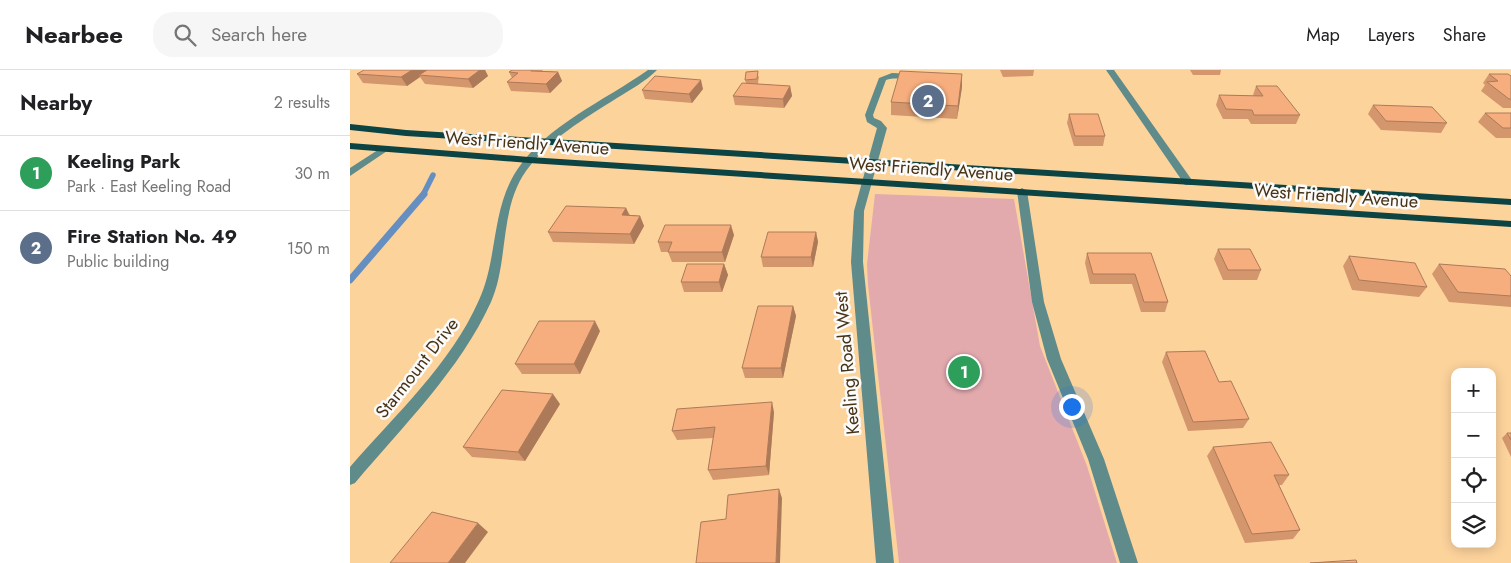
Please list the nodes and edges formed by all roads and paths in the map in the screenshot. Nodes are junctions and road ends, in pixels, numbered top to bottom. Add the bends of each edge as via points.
1 (653, 70) edge
2 (1110, 70) edge
3 (921, 76) edge
4 (350, 127) edge
5 (548, 141) junction
6 (350, 146) edge
7 (384, 149) junction
8 (529, 160) junction
9 (873, 161) junction
10 (350, 173) edge
11 (867, 181) junction
12 (1189, 183) junction
13 (1022, 192) junction
14 (1511, 202) edge
15 (1511, 224) edge
16 (350, 478) edge
17 (885, 563) edge
18 (1129, 563) edge

1 - 5 street, Starmount Drive
2 - 12 street
3 - 9 street, Keeling Road West via 892,75 883,78 869,115 870,120 882,128
4 - 5 main road, West Friendly Avenue
5 - 8 street, Starmount Drive
5 - 9 main road, West Friendly Avenue
6 - 7 main road, West Friendly Avenue
7 - 8 main road, West Friendly Avenue
7 - 10 street
8 - 11 main road, West Friendly Avenue
8 - 16 street, Starmount Drive via 510,191 496,270 474,323 450,359
9 - 11 street, Keeling Road West
9 - 12 main road, West Friendly Avenue
11 - 13 main road, West Friendly Avenue
11 - 17 street, Keeling Road West via 859,211 857,262
12 - 14 main road, West Friendly Avenue
13 - 15 main road, West Friendly Avenue
13 - 18 street via 1038,302 1054,359 1096,459

